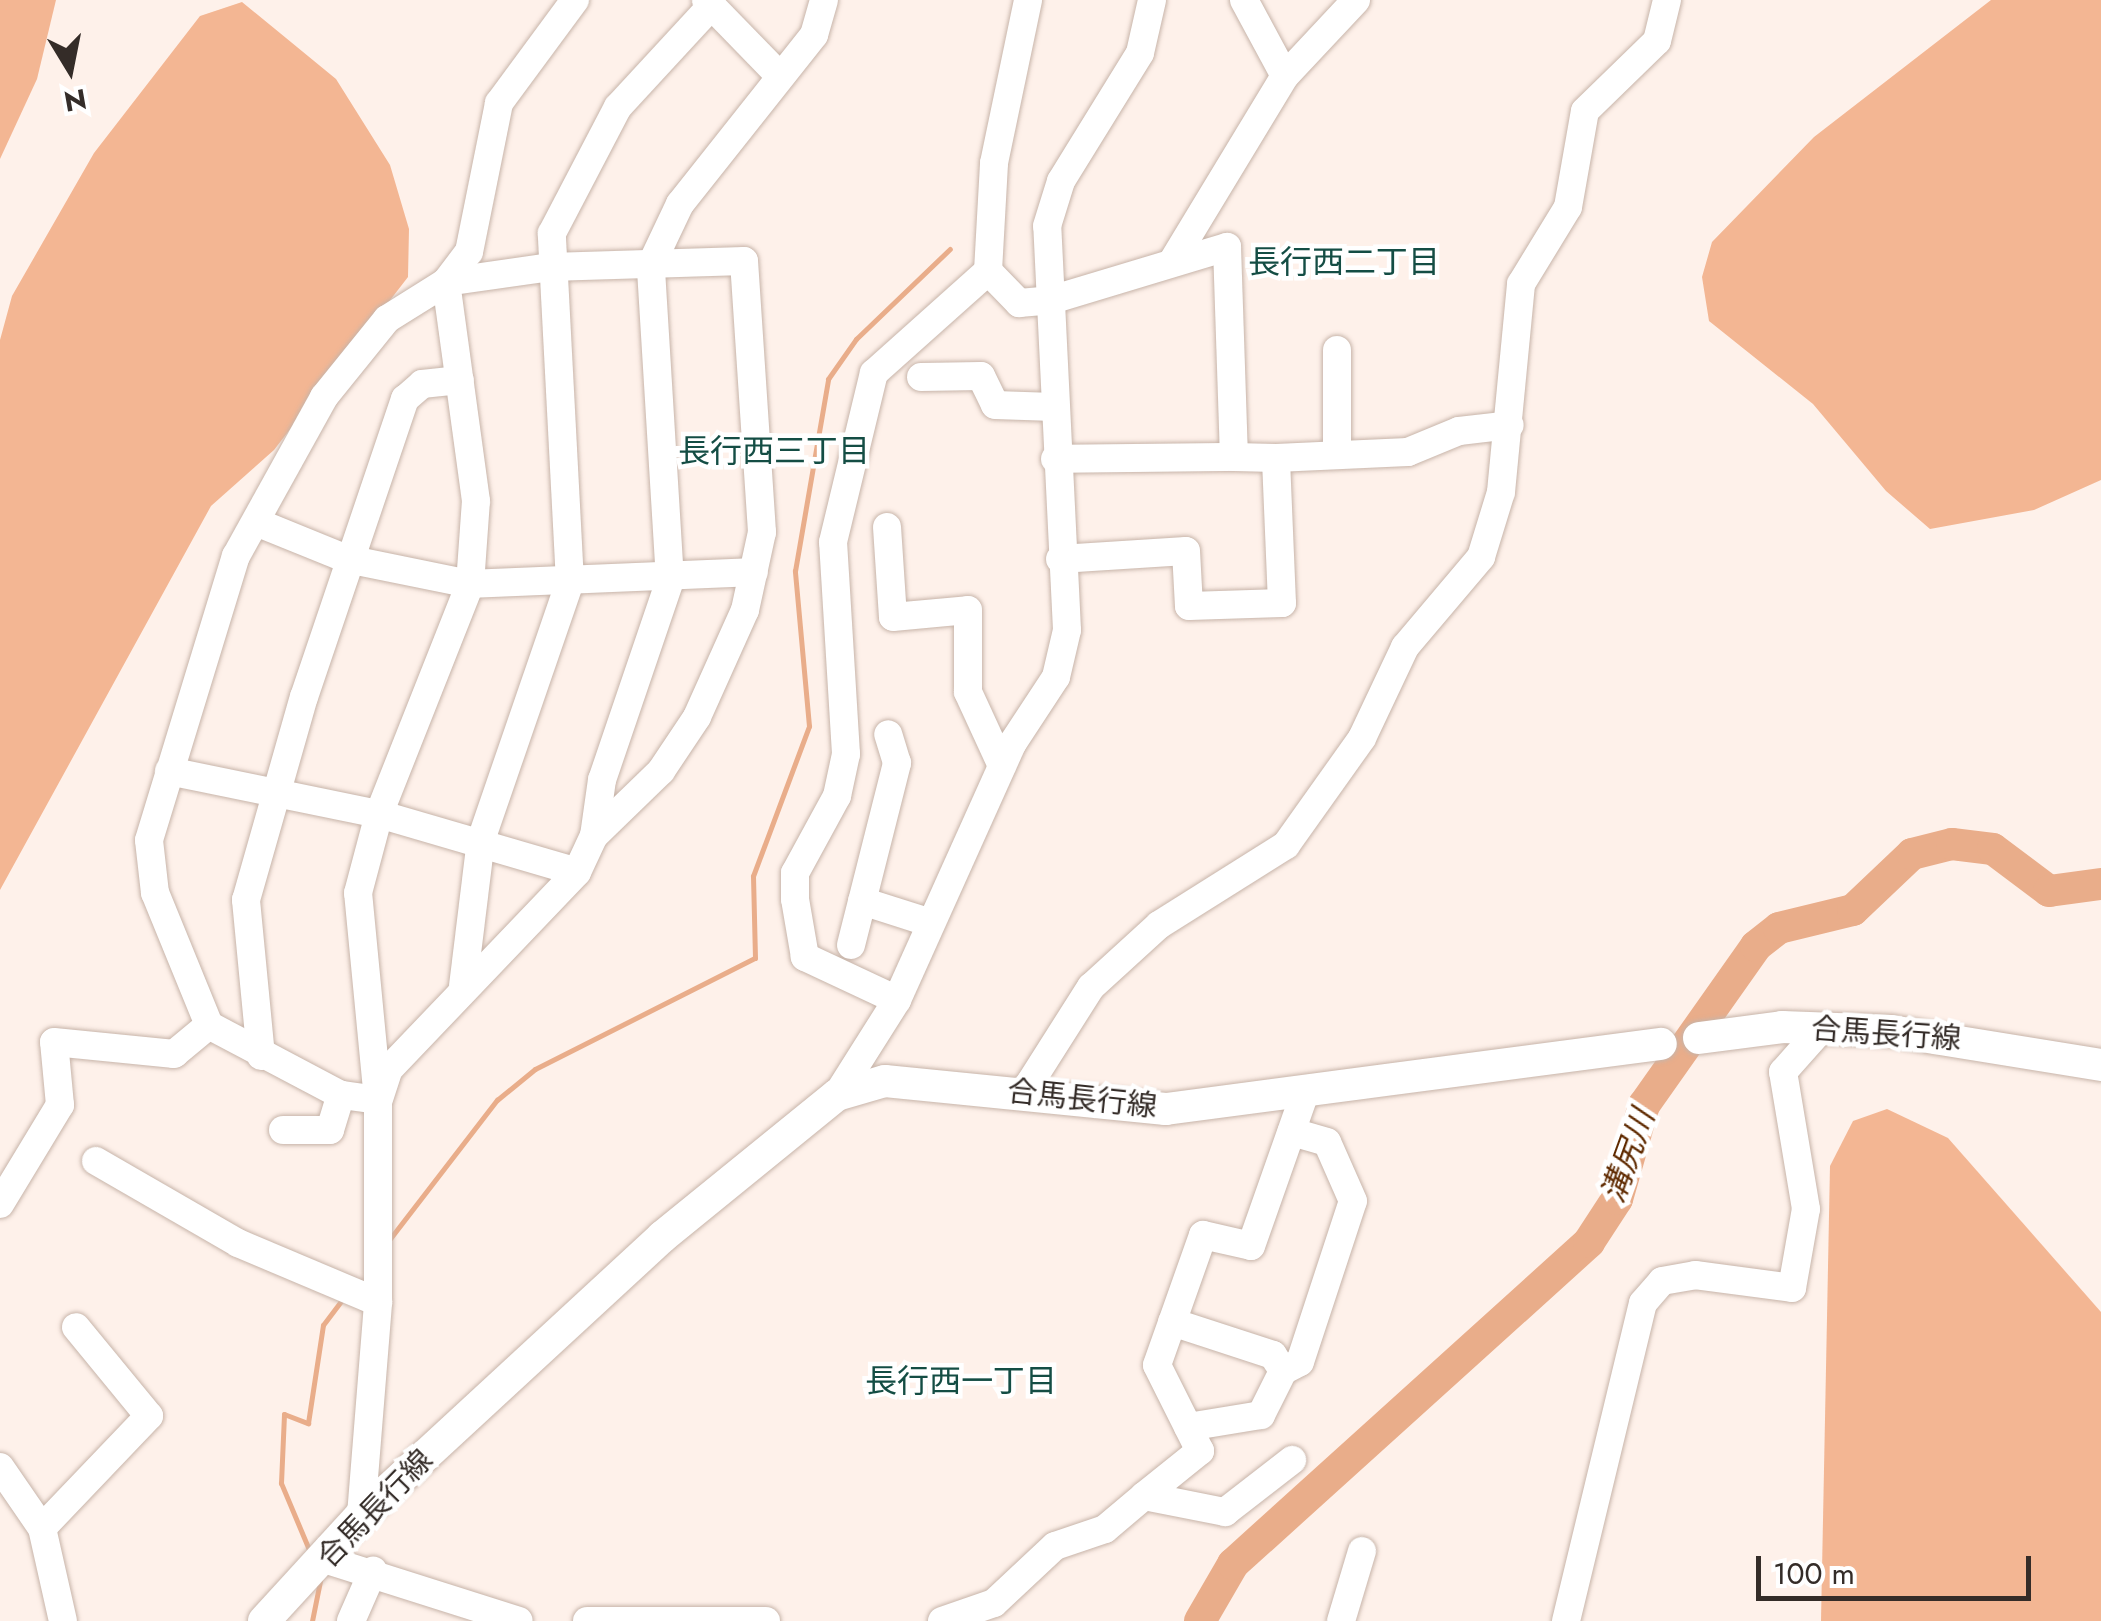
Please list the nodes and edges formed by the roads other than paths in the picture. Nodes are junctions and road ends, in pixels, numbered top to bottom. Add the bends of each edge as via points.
1 (576, 0) edge
2 (824, 0) edge
3 (1028, 0) edge
4 (1152, 0) edge
5 (1244, 0) edge
6 (1356, 0) edge
7 (1667, 0) edge
8 (709, 3) edge
9 (778, 74) junction
10 (1285, 76) junction
11 (1174, 260) junction
12 (652, 265) junction
13 (550, 267) junction
14 (988, 272) junction
15 (446, 282) junction
16 (1050, 300) junction
17 (1338, 350) dead end
18 (921, 377) dead end
19 (460, 380) junction
20 (1054, 407) junction
21 (1510, 425) junction
22 (1337, 456) junction
23 (1234, 457) junction
24 (1276, 458) junction
25 (1055, 460) junction
26 (256, 522) junction
27 (888, 527) dead end
28 (347, 559) junction
29 (1060, 559) junction
30 (754, 572) junction
31 (670, 580) junction
32 (570, 582) junction
33 (470, 584) junction
34 (888, 734) dead end
35 (1002, 766) junction
36 (169, 772) junction
37 (276, 793) junction
38 (379, 814) junction
39 (594, 836) junction
40 (481, 840) junction
41 (577, 872) junction
42 (862, 901) junction
43 (932, 923) junction
44 (851, 945) dead end
45 (463, 986) junction
46 (897, 1000) junction
47 (209, 1025) junction
48 (1822, 1028) junction
49 (1699, 1038) joint
50 (1661, 1044) joint
51 (261, 1056) junction
52 (2101, 1065) edge
53 (1306, 1090) junction
54 (1023, 1094) junction
55 (341, 1095) junction
56 (837, 1095) junction
57 (378, 1100) junction
58 (283, 1130) dead end
59 (1291, 1132) junction
60 (96, 1161) dead end
61 (0, 1204) edge
62 (378, 1302) junction
63 (1172, 1322) junction
64 (76, 1327) dead end
65 (1283, 1371) junction
66 (1188, 1427) junction
67 (1292, 1460) dead end
68 (0, 1466) edge
69 (1144, 1496) junction
70 (361, 1515) junction
71 (42, 1528) junction
72 (1362, 1551) dead end
73 (327, 1560) junction
74 (373, 1571) junction
75 (1344, 1620) edge
76 (63, 1621) edge
77 (264, 1621) edge
78 (351, 1621) edge
79 (518, 1621) edge
80 (586, 1621) edge
81 (766, 1621) edge
82 (942, 1621) edge
83 (1566, 1621) edge

1 - 15 street via 499,103 469,252
2 - 9 street via 814,35
3 - 14 street via 994,163
4 - 16 street via 1140,53 1060,181 1046,226
5 - 10 street
6 - 10 street
7 - 21 street via 1657,41 1584,110 1568,207 1520,284
8 - 9 street
8 - 13 street via 618,107 552,233
9 - 12 street via 680,204
10 - 11 street
11 - 16 street
11 - 23 street via 1227,247
12 - 13 street
12 - 30 street via 744,261 762,532
12 - 31 street
13 - 15 street
13 - 32 street
14 - 16 street via 1019,303
14 - 46 street via 874,373 833,542 846,754 837,796 795,873 795,899 805,957
15 - 19 street
15 - 26 street via 387,319 324,397
16 - 20 street
17 - 22 street
18 - 20 street via 981,376 995,405
19 - 28 street via 422,384 406,399
19 - 33 street via 476,501
20 - 25 street
21 - 22 street via 1459,431 1408,452
21 - 54 street via 1481,558 1405,646 1362,738 1286,845 1160,926 1090,987
22 - 24 street
23 - 24 street
23 - 25 street
24 - 29 street via 1282,602 1189,606 1186,551
25 - 29 street
26 - 28 street
26 - 36 street via 200,654
27 - 35 street via 893,618 968,610 968,692
28 - 33 street
28 - 37 street
29 - 35 street via 1067,630 1056,677
30 - 31 street
30 - 39 street via 697,717 661,771
31 - 32 street
31 - 39 street via 602,780
32 - 33 street
32 - 40 street
33 - 38 street
34 - 42 street via 897,764
35 - 43 street
36 - 37 street
36 - 47 street via 150,840 156,893
37 - 38 street
37 - 51 street via 246,900
38 - 40 street
38 - 57 street via 358,893
39 - 41 street
40 - 41 street
40 - 45 street
41 - 45 street
42 - 43 street
42 - 44 street
43 - 46 street
45 - 57 street via 390,1069
46 - 56 street
47 - 51 street
47 - 61 street via 174,1054 54,1042 60,1105
48 - 49 main road, 合馬長行線
48 - 52 main road, 合馬長行線 via 1991,1043
48 - 83 street via 1784,1072 1806,1209 1792,1288 1694,1275 1662,1281 1643,1303
49 - 50 street, 合馬長行線
50 - 53 main road, 合馬長行線
51 - 55 street
53 - 54 main road, 合馬長行線 via 1166,1109
53 - 59 street
54 - 56 main road, 合馬長行線 via 885,1081
55 - 57 street
55 - 58 street via 330,1130
56 - 70 main road, 合馬長行線 via 662,1237
57 - 62 street
59 - 63 street via 1250,1246 1204,1235
59 - 65 street via 1327,1142 1353,1201 1300,1362
60 - 62 street via 238,1243
62 - 70 street
63 - 65 street via 1272,1355
63 - 66 street via 1157,1364
64 - 71 street via 149,1416
65 - 66 street via 1260,1415
66 - 69 street via 1200,1450
67 - 69 street via 1225,1512
68 - 71 street
69 - 82 street via 1105,1529 1055,1546 994,1603
70 - 73 main road, 合馬長行線
71 - 76 street
72 - 75 street
73 - 74 street
73 - 77 main road, 合馬長行線
74 - 78 street
74 - 79 street
80 - 81 street

